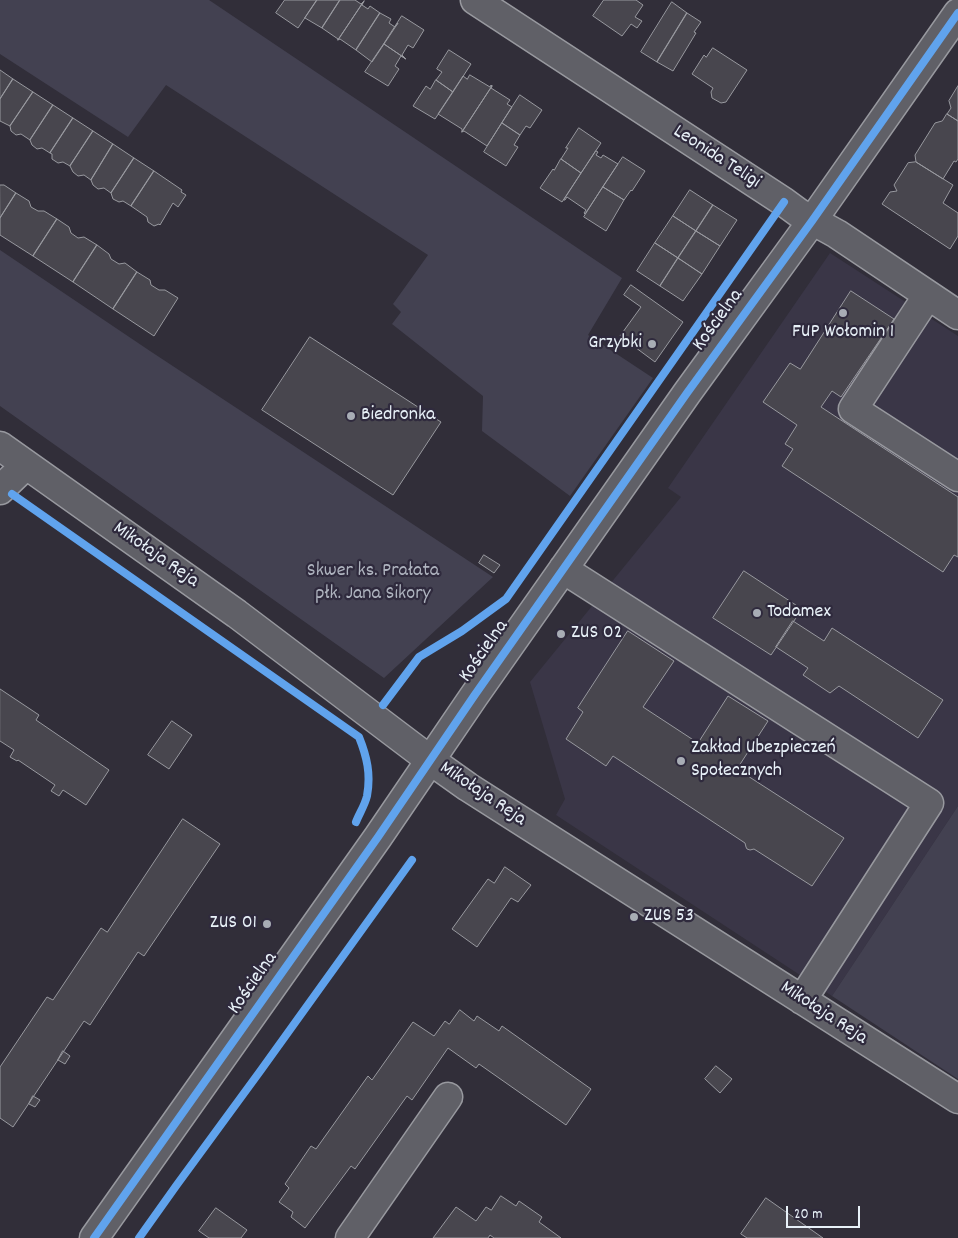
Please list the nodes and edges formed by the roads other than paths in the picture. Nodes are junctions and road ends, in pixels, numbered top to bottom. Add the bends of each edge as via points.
1 (475, 0) edge
2 (958, 13) edge
3 (812, 221) junction
4 (928, 295) junction
5 (958, 315) edge
6 (0, 446) edge
7 (26, 464) junction
8 (958, 477) edge
9 (0, 490) edge
10 (564, 569) junction
11 (430, 760) junction
12 (802, 1000) junction
13 (448, 1097) dead end
14 (958, 1099) edge
15 (94, 1238) edge
16 (350, 1238) edge

1 - 3 street, Leonida Teligi
2 - 3 street, Kościelna
3 - 4 street, Leonida Teligi
3 - 10 street, Kościelna
4 - 5 street, Leonida Teligi
4 - 8 street via 853,409
6 - 7 street, Mikołaja Reja
7 - 9 street
7 - 11 street, Mikołaja Reja via 237,614
10 - 11 street, Kościelna
10 - 12 street via 929,803
11 - 12 street, Mikołaja Reja
11 - 15 street, Kościelna
12 - 14 street, Mikołaja Reja
13 - 16 street

